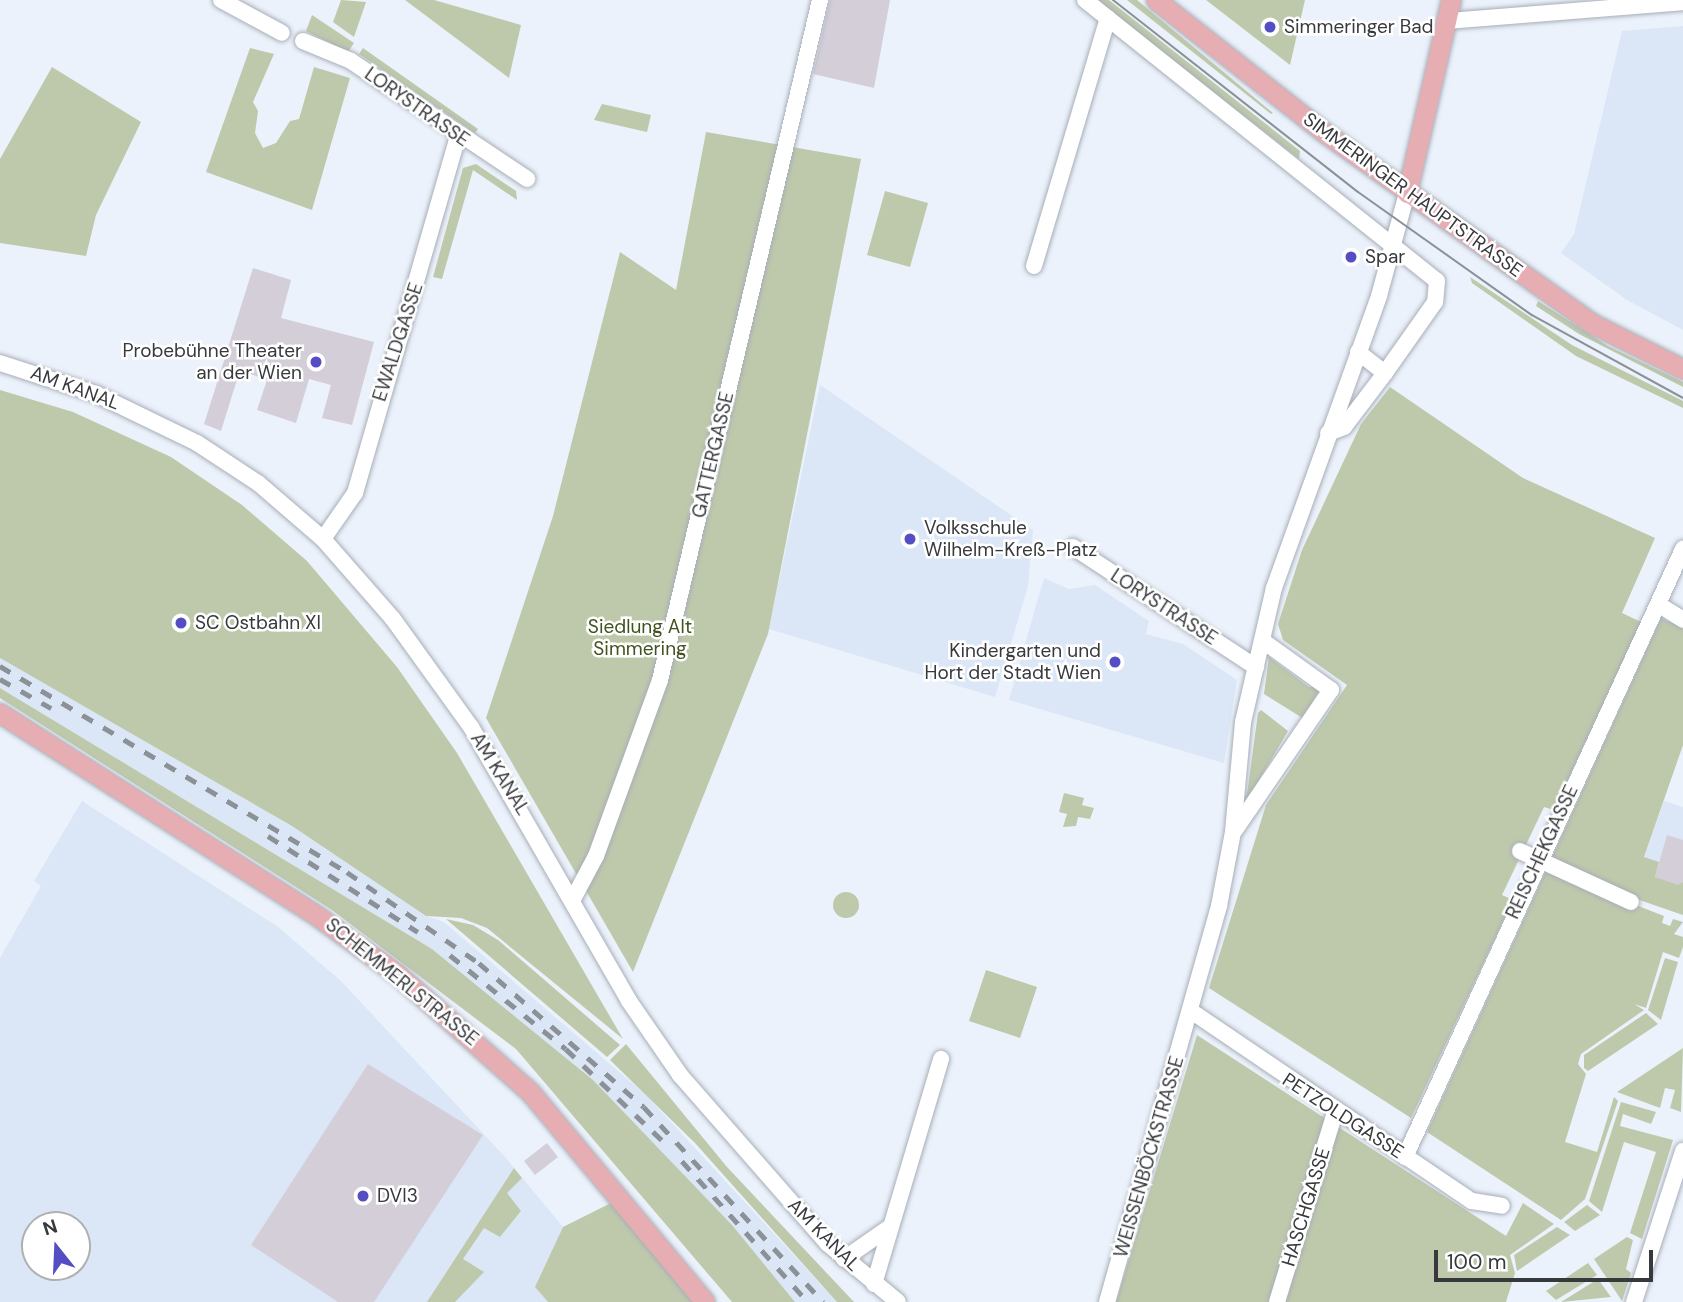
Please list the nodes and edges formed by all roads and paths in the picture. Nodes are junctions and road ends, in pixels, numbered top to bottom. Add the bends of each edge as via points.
1 (221, 0) edge
2 (820, 0) edge
3 (1085, 0) edge
4 (1156, 0) edge
5 (1451, 0) edge
6 (1683, 2) edge
7 (1108, 18) junction
8 (1448, 21) junction
9 (282, 33) dead end
10 (303, 41) dead end
11 (458, 136) junction
12 (527, 179) dead end
13 (1407, 193) junction
14 (1395, 249) junction
15 (1034, 266) dead end
16 (1358, 352) junction
17 (0, 363) edge
18 (1683, 369) edge
19 (1385, 373) junction
20 (1328, 433) junction
21 (323, 539) junction
22 (1073, 547) dead end
23 (1683, 550) edge
24 (1661, 606) junction
25 (1683, 620) edge
26 (1263, 641) junction
27 (1256, 667) junction
28 (0, 713) edge
29 (1233, 832) junction
30 (1520, 850) dead end
31 (1537, 857) junction
32 (573, 899) junction
33 (1631, 902) dead end
34 (1191, 1012) junction
35 (942, 1059) dead end
36 (1335, 1112) junction
37 (1683, 1151) edge
38 (1405, 1157) junction
39 (1502, 1206) dead end
40 (887, 1229) junction
41 (844, 1259) junction
42 (874, 1284) junction
43 (705, 1302) edge
44 (898, 1302) edge
45 (1107, 1302) edge
46 (1277, 1302) edge
47 (1634, 1302) edge

1 - 9 street
2 - 32 street, GATTERGASSE via 660,680 596,856
3 - 7 street
4 - 13 main road, SIMMERINGER HAUPTSTRASSE
5 - 8 main road
6 - 8 street
7 - 14 street
7 - 15 street
8 - 13 main road
10 - 11 street, LORYSTRASSE via 351,61
11 - 12 street, LORYSTRASSE
11 - 21 street, EWALDGASSE via 355,493
13 - 14 street
13 - 18 main road, SIMMERINGER HAUPTSTRASSE via 1593,324
14 - 16 street
14 - 19 street via 1437,281 1440,290
16 - 19 street
16 - 20 street
17 - 21 street, AM KANAL via 96,394 177,432 258,483
19 - 20 street via 1344,427
20 - 26 street via 1274,588
21 - 32 street, AM KANAL via 393,620 471,727
22 - 27 street, LORYSTRASSE
23 - 24 street, REISCHEKGASSE
24 - 25 street
24 - 31 street, REISCHEKGASSE
26 - 27 street
26 - 29 street via 1331,690
27 - 29 street via 1243,722
28 - 43 main road, SCHEMMERLSTRASSE via 320,918 396,973 530,1092
29 - 34 street, WEISSENBÖCKSTRASSE
30 - 31 street
31 - 33 street
31 - 38 street, REISCHEKGASSE
32 - 41 street, AM KANAL via 629,1001 680,1075
34 - 36 street, PETZOLDGASSE
34 - 45 street, WEISSENBÖCKSTRASSE
35 - 40 street
36 - 38 street, PETZOLDGASSE
36 - 46 street, HASCHGASSE
37 - 47 street
38 - 39 street, PETZOLDGASSE via 1472,1202
40 - 41 street
40 - 42 street
41 - 42 street, AM KANAL
42 - 44 street, AM KANAL

